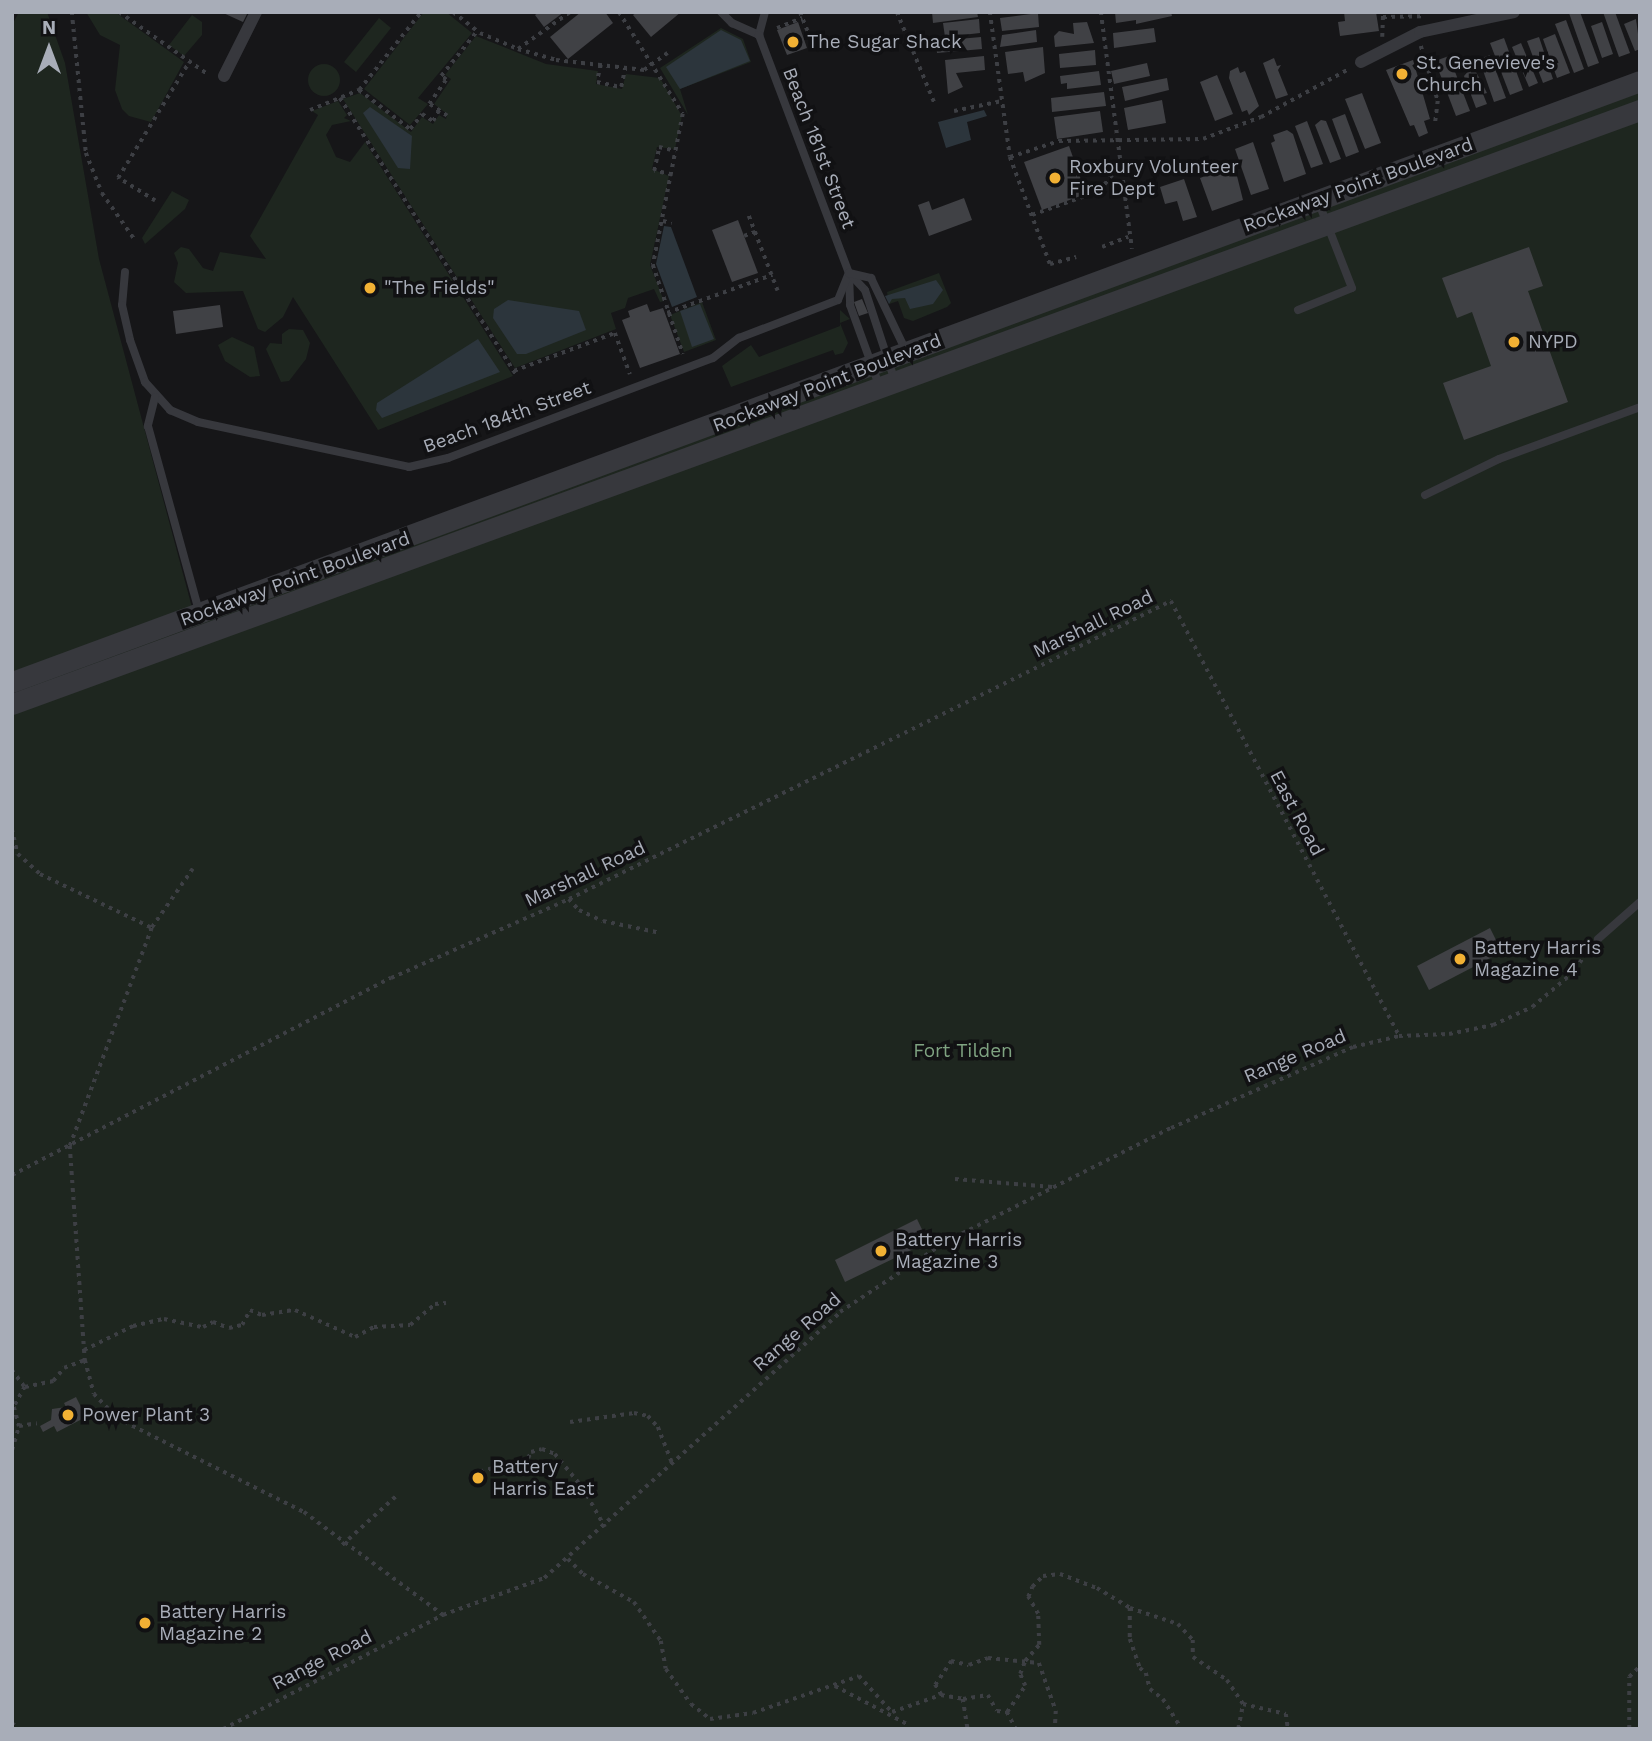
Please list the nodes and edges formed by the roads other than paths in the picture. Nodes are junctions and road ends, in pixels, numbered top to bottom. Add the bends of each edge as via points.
1 (256, 12) edge
2 (721, 12) edge
3 (765, 12) edge
4 (1514, 12) edge
5 (759, 34) junction
6 (1361, 62) road end
7 (224, 76) dead end
8 (1640, 81) edge
9 (1640, 110) edge
10 (1402, 168) junction
11 (1412, 193) junction
12 (1317, 199) junction
13 (1327, 224) junction
14 (125, 272) dead end
15 (849, 273) junction
16 (1094, 284) junction
17 (1103, 307) junction
18 (1298, 310) dead end
19 (1017, 312) junction
20 (1024, 335) junction
21 (891, 359) junction
22 (888, 385) junction
23 (155, 397) junction
24 (1640, 407) edge
25 (1425, 495) dead end
26 (235, 601) junction
27 (199, 613) junction
28 (242, 621) junction
29 (12, 682) edge
30 (12, 704) edge
31 (1640, 902) edge
32 (1598, 939) road end

1 - 7 street
2 - 5 lane via 732,23
3 - 5 lane
4 - 6 street via 1420,32
5 - 15 lane, Beach 181st Street
8 - 10 street, Rockaway Point Boulevard
9 - 11 street, Rockaway Point Boulevard
10 - 11 lane
10 - 12 street, Rockaway Point Boulevard
11 - 13 street, Rockaway Point Boulevard
12 - 13 lane
12 - 16 street, Rockaway Point Boulevard
13 - 17 street, Rockaway Point Boulevard
13 - 18 lane via 1352,288
14 - 23 lane via 122,305 130,341
15 - 21 lane, Beach 181st Street via 865,290
15 - 21 lane, Beach 181st Street via 850,305
15 - 21 lane via 871,278 896,338
15 - 23 lane, Beach 184th Street via 838,300 739,338 713,358 419,465 378,464 198,422
16 - 17 lane
16 - 19 street, Rockaway Point Boulevard
17 - 20 street, Rockaway Point Boulevard
19 - 20 street
19 - 21 street, Rockaway Point Boulevard
20 - 22 street, Rockaway Point Boulevard
21 - 22 lane, Beach 181st Street
21 - 22 lane, Beach 181st Street
21 - 26 street, Rockaway Point Boulevard
22 - 28 street, Rockaway Point Boulevard
23 - 27 lane via 148,426
24 - 25 lane via 1499,459
26 - 27 street, Rockaway Point Boulevard
26 - 28 lane
27 - 29 street, Rockaway Point Boulevard
28 - 30 street, Rockaway Point Boulevard
31 - 32 lane

